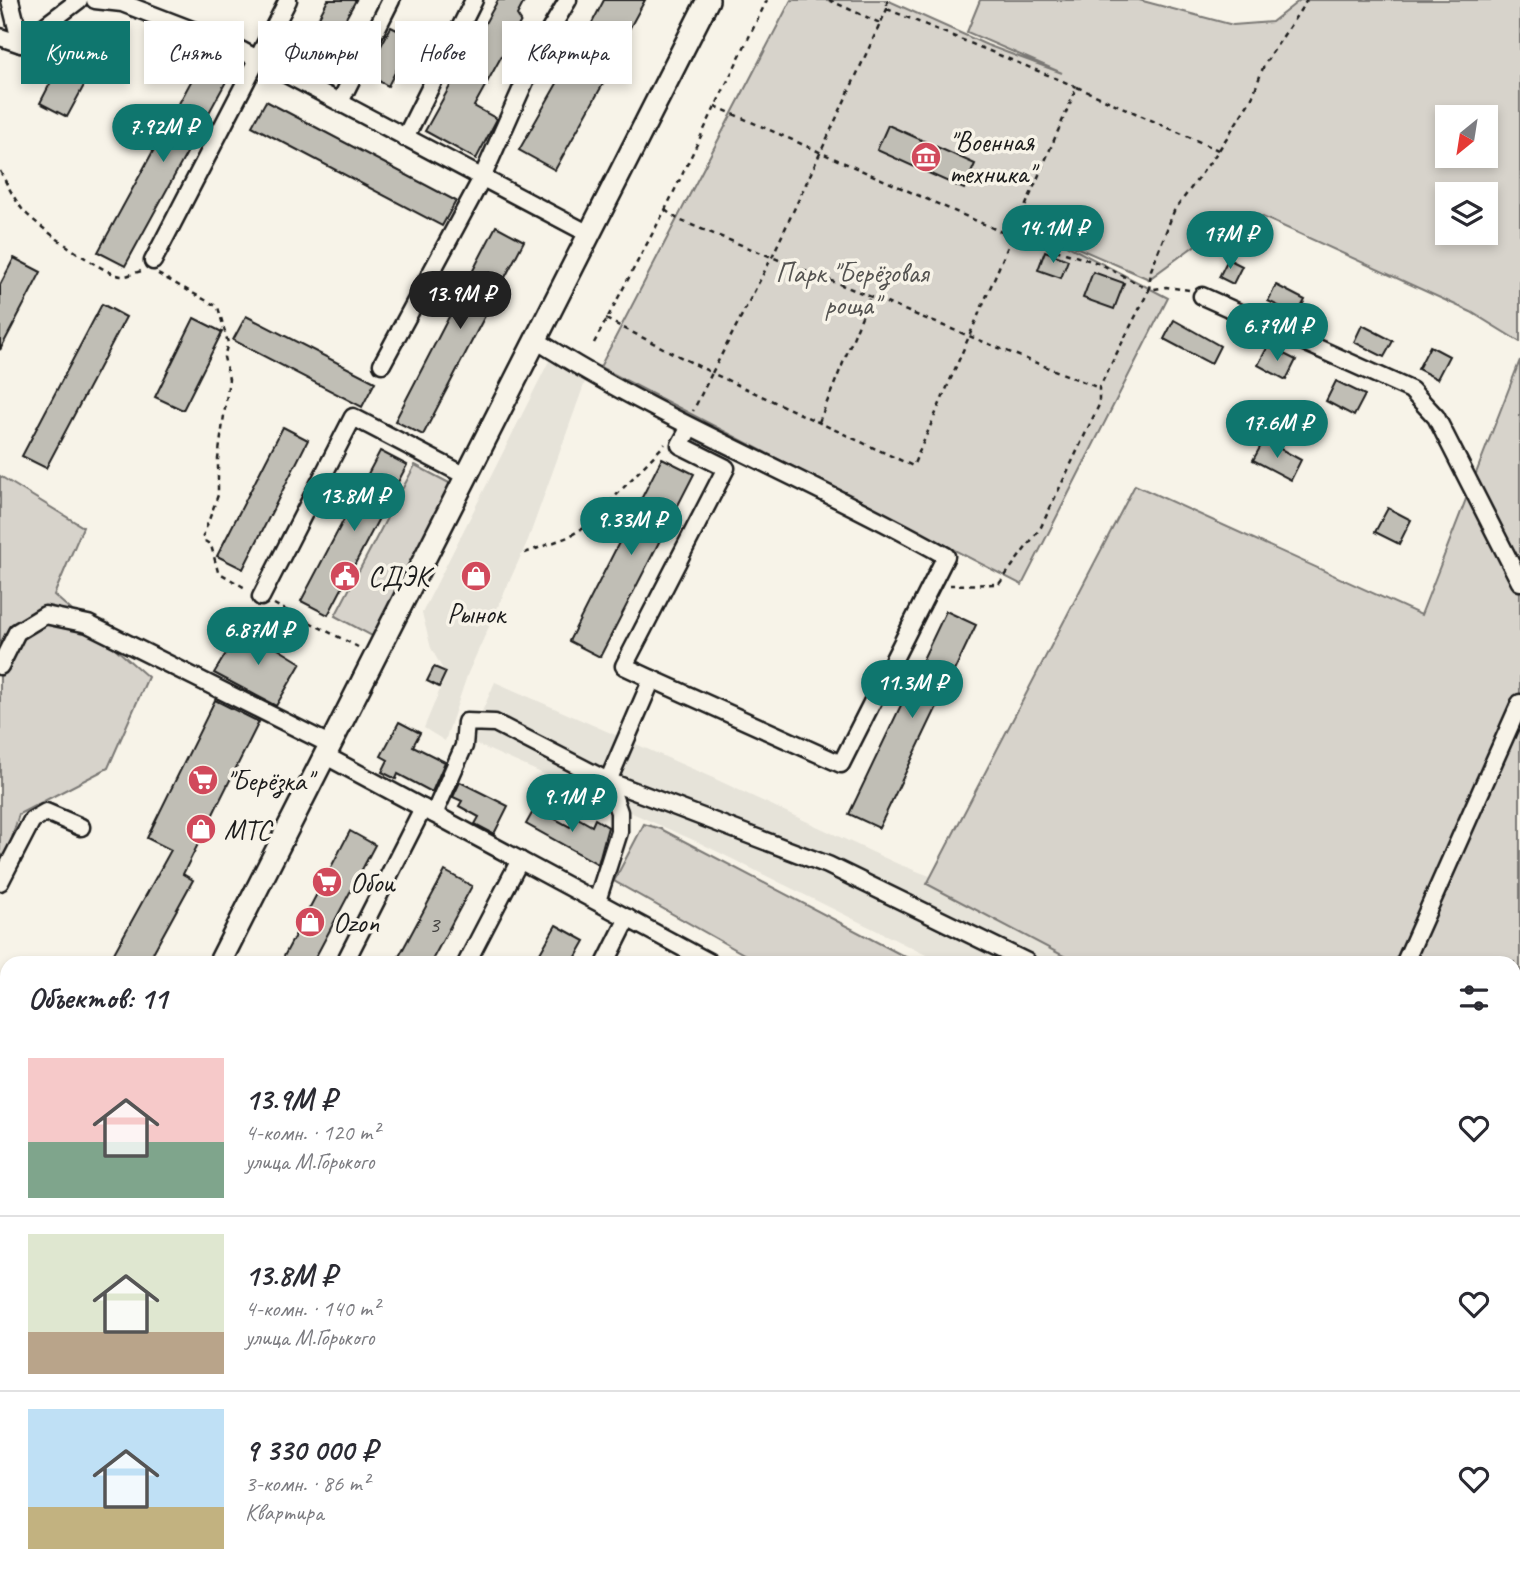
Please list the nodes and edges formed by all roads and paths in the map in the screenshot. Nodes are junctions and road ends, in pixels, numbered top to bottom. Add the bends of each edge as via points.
1 (10, 0) edge
2 (79, 0) edge
3 (95, 0) edge
4 (288, 0) edge
5 (391, 0) edge
6 (474, 0) edge
7 (568, 0) edge
8 (708, 0) edge
9 (767, 0) edge
10 (829, 0) edge
11 (887, 0) edge
12 (1307, 0) edge
13 (122, 1) edge
14 (887, 9) junction
15 (51, 21) edge
16 (278, 21) edge
17 (881, 24) junction
18 (0, 37) edge
19 (21, 44) joint
20 (258, 59) edge
21 (258, 62) edge
22 (305, 84) edge
23 (1077, 88) junction
24 (340, 102) junction
25 (715, 106) junction
26 (405, 138) junction
27 (1219, 150) junction
28 (822, 151) junction
29 (0, 171) edge
30 (482, 178) junction
31 (665, 210) junction
32 (589, 234) junction
33 (1013, 237) junction
34 (772, 257) junction
35 (153, 261) dead end
36 (1149, 290) junction
37 (1202, 296) joint
38 (870, 298) junction
39 (606, 319) junction
40 (970, 337) junction
41 (536, 340) junction
42 (594, 343) dead end
43 (382, 364) dead end
44 (712, 373) junction
45 (1099, 388) junction
46 (819, 422) junction
47 (684, 424) junction
48 (468, 477) junction
49 (525, 553) dead end
50 (1520, 582) edge
51 (933, 585) junction
52 (261, 597) junction
53 (376, 659) junction
54 (0, 666) edge
55 (652, 679) junction
56 (1520, 703) edge
57 (329, 751) junction
58 (608, 781) junction
59 (428, 811) junction
60 (81, 827) dead end
61 (520, 860) junction
62 (0, 882) edge
63 (597, 901) junction
64 (628, 918) junction
65 (223, 956) edge
66 (348, 956) edge
67 (470, 956) edge
68 (609, 956) edge
69 (698, 956) edge
70 (1015, 956) edge
71 (1408, 956) edge

1 - 19 street
2 - 15 street
3 - 13 street
4 - 16 street
5 - 24 street
6 - 26 street
7 - 30 street via 541,45
8 - 32 main road
9 - 25 path
10 - 17 path
11 - 14 path
12 - 27 path via 1264,65 1252,98
13 - 20 street
14 - 17 path
14 - 23 path
17 - 28 path
18 - 19 street
21 - 35 street
22 - 24 street
23 - 27 path
23 - 33 path
24 - 26 street
25 - 28 path
25 - 31 path
26 - 30 street
27 - 36 path via 1171,216
28 - 33 path
28 - 34 path
29 - 52 path via 33,220 98,266 124,277 149,271 218,307 228,343 224,357 229,379 218,495 202,539 211,545 218,572
30 - 32 street
30 - 43 street
31 - 34 path via 678,220
31 - 39 path
32 - 41 main road
33 - 36 path via 1101,264
33 - 40 path
34 - 38 path
34 - 44 path
36 - 37 path via 1181,288
36 - 45 path
37 - 50 street via 1411,390 1436,417
38 - 40 path
38 - 46 path
39 - 42 path
39 - 44 path
40 - 45 path
40 - 46 path via 913,466
41 - 47 street via 597,379
41 - 48 main road
44 - 46 path
44 - 47 path
45 - 51 path via 1099,405 1041,527 999,584
47 - 49 path via 588,525
47 - 51 street via 861,508 946,556
47 - 55 street via 680,445 726,468 624,666
48 - 52 street via 352,417
48 - 53 main road
51 - 55 street via 841,764
52 - 53 path
53 - 57 main road
54 - 57 street via 16,632 45,615 88,624
55 - 58 street
56 - 71 street
57 - 59 street
57 - 65 main road
58 - 59 street via 495,723 466,722 464,746
58 - 63 street via 619,812 619,831
58 - 70 street via 828,865
59 - 61 street
59 - 66 street
60 - 62 street via 47,812 32,820
61 - 63 street
61 - 67 street
63 - 64 street
64 - 68 street
64 - 69 street

